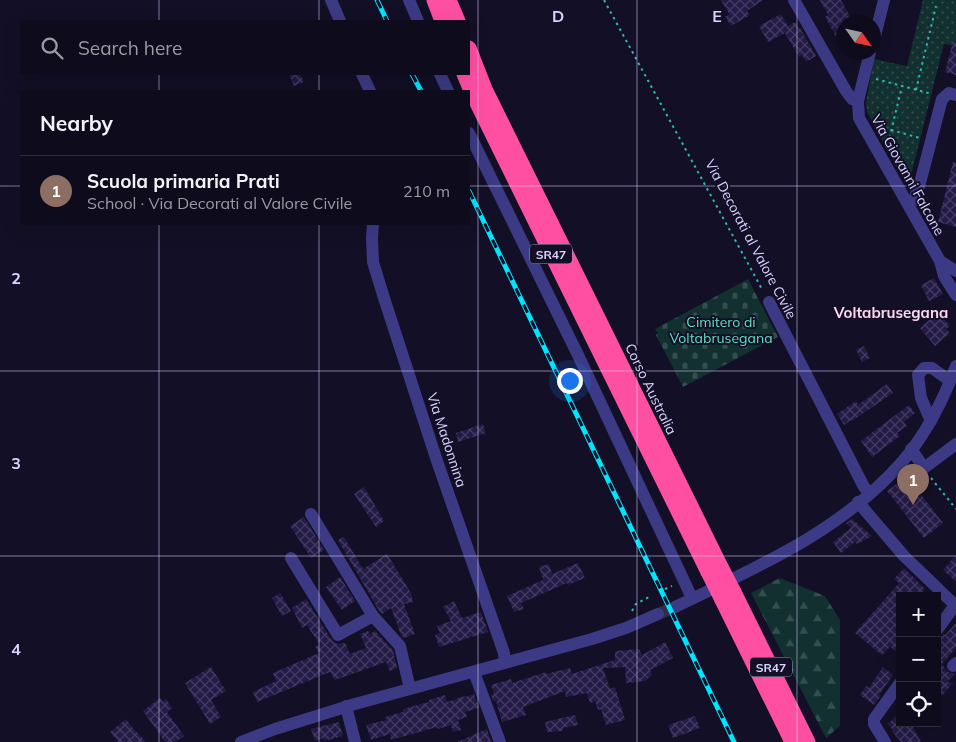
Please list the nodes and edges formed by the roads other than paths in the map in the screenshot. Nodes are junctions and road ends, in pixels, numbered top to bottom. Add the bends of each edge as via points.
1 (331, 0) edge
2 (409, 0) edge
3 (434, 0) edge
4 (449, 0) edge
5 (794, 0) edge
6 (884, 0) edge
7 (880, 15) edge
8 (340, 20) edge
9 (418, 20) edge
10 (442, 20) edge
11 (458, 20) edge
12 (470, 50) edge
13 (868, 60) edge
14 (362, 75) edge
15 (440, 75) edge
16 (464, 75) edge
17 (370, 90) edge
18 (448, 90) edge
19 (950, 96) edge
20 (858, 101) junction
21 (470, 135) edge
22 (907, 203) junction
23 (373, 225) edge
24 (940, 261) junction
25 (956, 272) edge
26 (956, 295) edge
27 (769, 302) road end
28 (956, 366) edge
29 (950, 381) junction
30 (931, 421) junction
31 (956, 444) edge
32 (911, 449) junction
33 (870, 493) junction
34 (858, 502) junction
35 (311, 514) dead end
36 (291, 558) dead end
37 (714, 568) junction
38 (728, 596) junction
39 (692, 598) junction
40 (954, 601) edge
41 (675, 607) tunnel mouth
42 (658, 614) tunnel mouth
43 (373, 616) junction
44 (941, 623) edge
45 (505, 663) junction
46 (474, 672) junction
47 (410, 689) junction
48 (896, 689) edge
49 (346, 706) junction
50 (241, 742) edge
51 (356, 742) edge
52 (500, 742) edge
53 (792, 742) edge
54 (808, 742) edge
55 (885, 742) edge

1 - 8 street
2 - 9 street
3 - 10 highway
4 - 11 highway
5 - 20 street via 846,91
6 - 7 street
12 - 37 highway, Corso Australia / SR47 via 489,97
13 - 20 street
14 - 17 street
15 - 18 street
16 - 37 highway, Corso Australia / SR47
19 - 22 street via 942,99 917,193 914,200
20 - 22 street, Via Giovanni Falcone via 859,118
21 - 39 street
22 - 24 street, Via Giovanni Falcone
23 - 45 street, Via Madonnina via 373,262
24 - 25 street
24 - 26 street via 944,276
27 - 33 street, Via Decorati al Valore Civile
28 - 29 street
29 - 30 street
29 - 30 street via 932,368 924,368 918,375 921,398
30 - 32 street
31 - 32 street via 924,468
32 - 33 street
33 - 34 street
34 - 39 street via 792,548
34 - 40 street via 904,556
35 - 43 street
36 - 43 street via 338,635
37 - 38 highway, Corso Australia / SR47, bridge
38 - 53 highway, Corso Australia / SR47
38 - 54 highway, Corso Australia / SR47
39 - 41 street
40 - 44 street
42 - 45 street via 592,639
43 - 47 street via 400,646
45 - 46 street
46 - 47 street
46 - 52 street
47 - 49 street
48 - 55 street via 874,719
49 - 50 street
49 - 51 street

